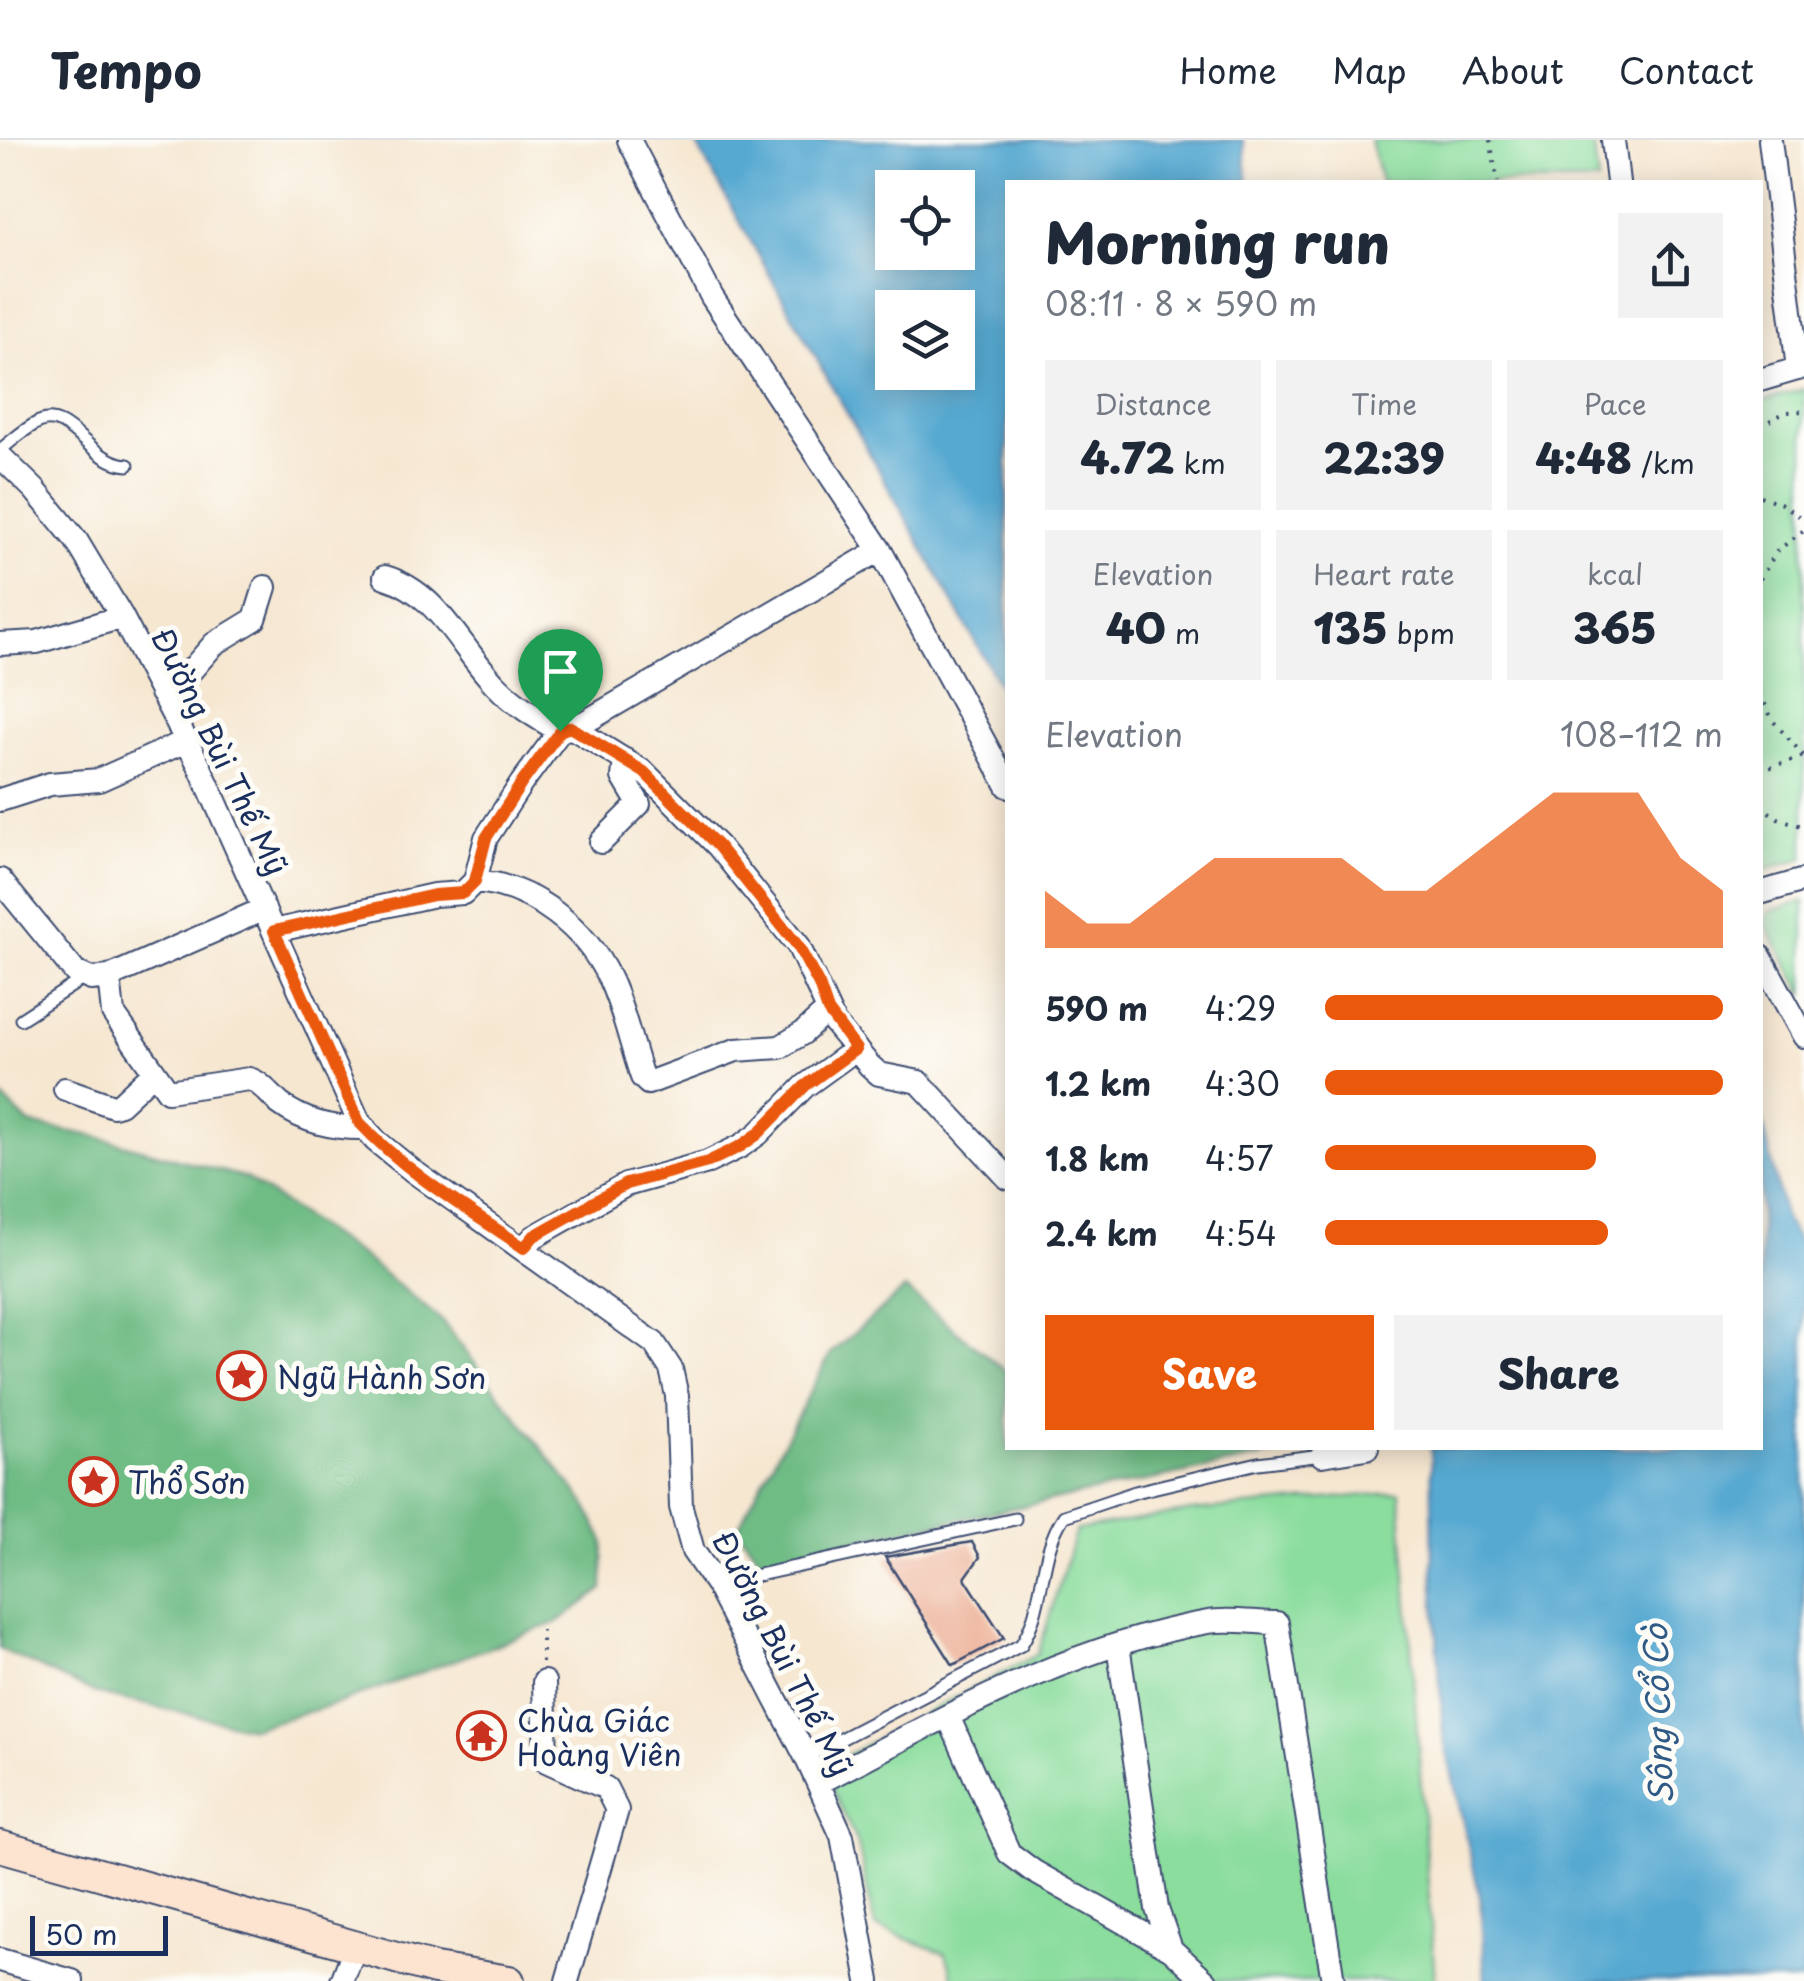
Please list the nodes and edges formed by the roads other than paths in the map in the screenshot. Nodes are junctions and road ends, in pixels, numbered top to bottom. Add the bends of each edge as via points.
1 (630, 140) edge
2 (1613, 140) edge
3 (1770, 140) edge
4 (1618, 180) edge
5 (1804, 206) edge
6 (1780, 214) junction
7 (1801, 368) edge
8 (1763, 379) edge
9 (0, 453) edge
10 (128, 465) dead end
11 (880, 550) junction
12 (385, 577) dead end
13 (266, 586) dead end
14 (122, 617) junction
15 (0, 644) edge
16 (161, 693) junction
17 (565, 729) junction
18 (186, 741) junction
19 (625, 760) junction
20 (1005, 780) edge
21 (0, 800) edge
22 (601, 842) dead end
23 (0, 880) edge
24 (1804, 880) edge
25 (475, 881) junction
26 (1763, 892) edge
27 (264, 909) junction
28 (274, 931) junction
29 (1763, 961) edge
30 (109, 977) junction
31 (84, 978) junction
32 (828, 1011) junction
33 (21, 1019) dead end
34 (1804, 1036) edge
35 (856, 1049) junction
36 (154, 1073) junction
37 (66, 1089) dead end
38 (365, 1128) junction
39 (1005, 1175) edge
40 (524, 1248) junction
41 (1353, 1450) edge
42 (1322, 1455) joint
43 (1016, 1519) dead end
44 (716, 1584) junction
45 (1118, 1645) junction
46 (544, 1682) dead end
47 (948, 1716) junction
48 (806, 1756) junction
49 (818, 1784) junction
50 (0, 1846) edge
51 (356, 1945) junction
52 (1170, 1949) junction
53 (0, 1960) edge
54 (72, 1981) edge
55 (342, 1981) edge
56 (509, 1981) edge
57 (567, 1981) edge
58 (869, 1981) edge
59 (1206, 1981) edge
60 (1334, 1981) edge

1 - 11 street via 712,297
2 - 4 street
3 - 6 street
5 - 6 street
6 - 7 street
7 - 8 street
9 - 10 lane via 52,419 108,462
9 - 14 street, Đường Bùi Thế Mỹ via 76,540
11 - 17 street
11 - 20 street
12 - 17 street via 414,588 528,713
13 - 16 street via 255,619 214,644 181,682
14 - 15 street via 36,642
14 - 16 street, Đường Bùi Thế Mỹ
16 - 18 street, Đường Bùi Thế Mỹ
17 - 19 street
17 - 25 street via 486,838
18 - 21 street via 99,780 50,784
18 - 27 street, Đường Bùi Thế Mỹ
19 - 22 street via 623,777 639,804
19 - 32 street via 678,804 774,913 809,965
23 - 31 street
24 - 26 street
25 - 28 street via 463,893
25 - 32 street via 538,900 588,941 610,980 648,1083 736,1050 780,1047
27 - 28 street, Đường Bùi Thế Mỹ
27 - 30 street
28 - 38 street, Đường Bùi Thế Mỹ
29 - 34 street
30 - 31 street
30 - 36 street via 112,1013
31 - 33 lane
32 - 35 street
35 - 39 street via 879,1074 919,1082
35 - 40 street via 741,1146 626,1184
36 - 37 street via 113,1106
36 - 38 street via 175,1093 256,1080 303,1116
38 - 40 street, Đường Bùi Thế Mỹ via 413,1171
40 - 44 street, Đường Bùi Thế Mỹ via 654,1343 672,1369 681,1507 694,1551
41 - 42 street
42 - 48 lane via 1152,1488 1064,1516 1021,1645
43 - 44 lane
44 - 48 street, Đường Bùi Thế Mỹ
45 - 47 street via 999,1689
45 - 52 street via 1157,1908
45 - 60 street via 1211,1621 1277,1624
46 - 57 street via 546,1762 606,1788 617,1810
47 - 49 street
47 - 52 street via 1009,1853
48 - 49 street, Đường Bùi Thế Mỹ
49 - 58 street, Đường Bùi Thế Mỹ via 842,1836
50 - 51 street
51 - 55 street
51 - 56 street via 436,1969
52 - 59 street
53 - 54 street

